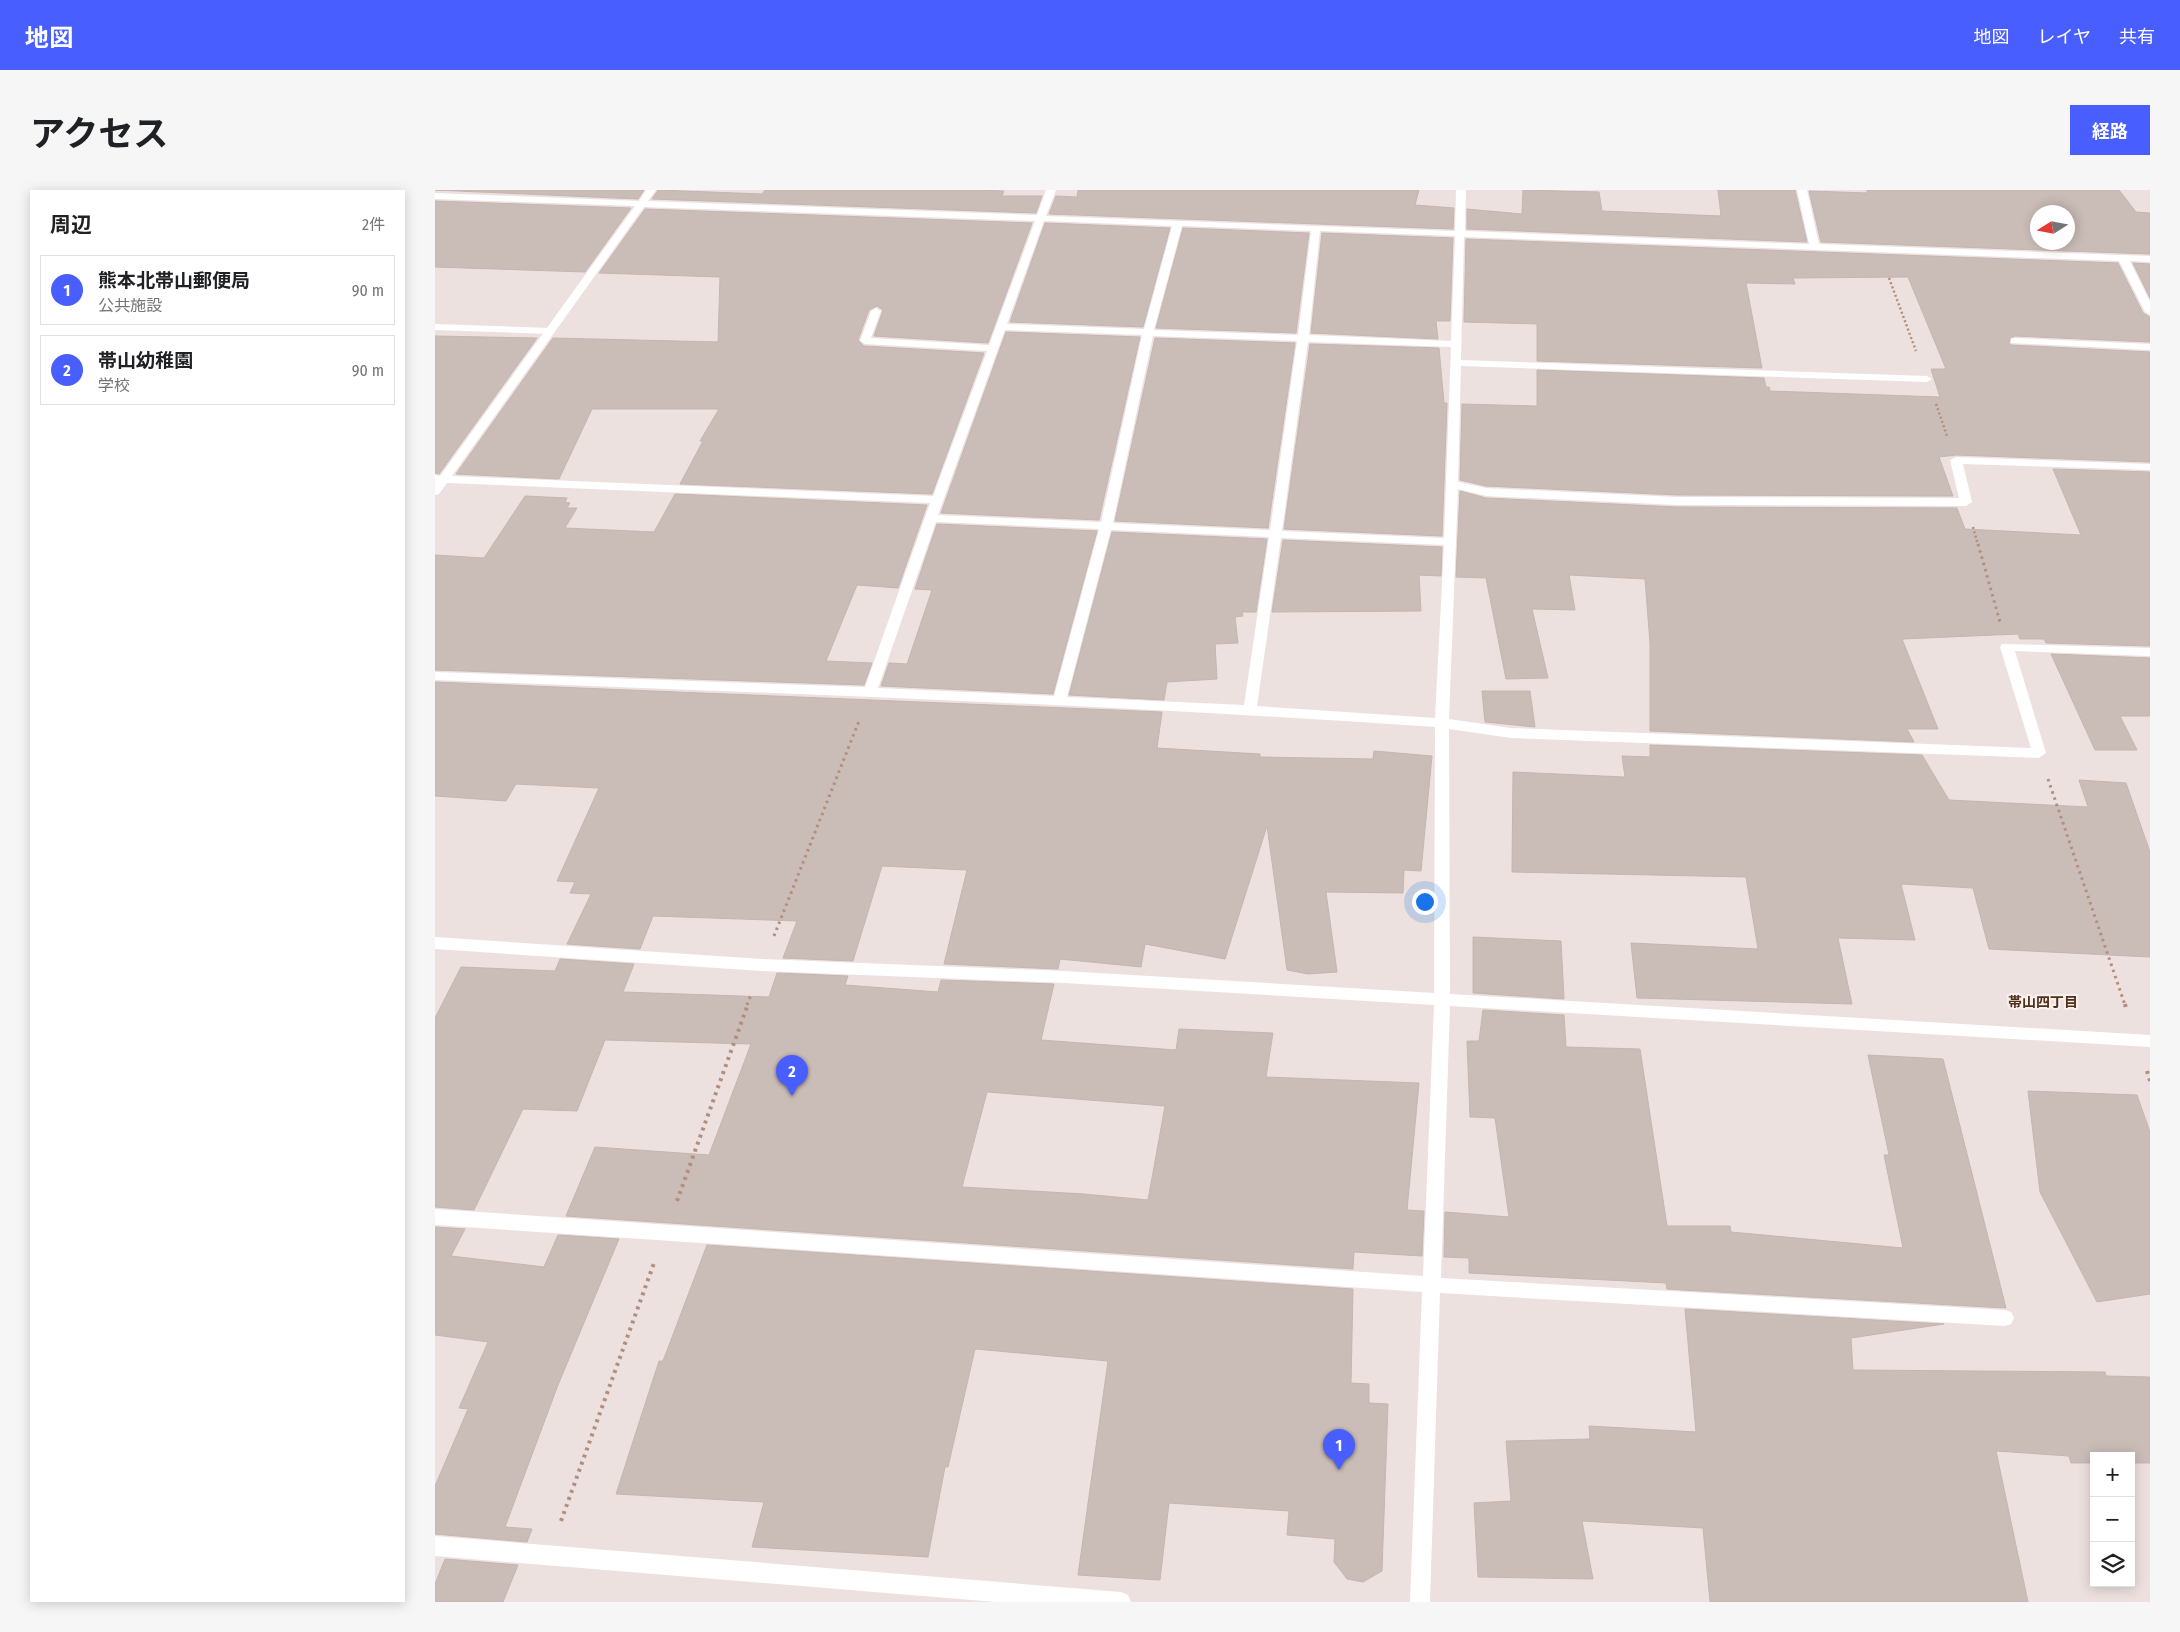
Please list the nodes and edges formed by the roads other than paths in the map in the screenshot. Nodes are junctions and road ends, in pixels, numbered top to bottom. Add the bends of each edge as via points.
1 (651, 190) edge
2 (1051, 190) edge
3 (1461, 190) edge
4 (1802, 190) edge
5 (435, 196) edge
6 (641, 203) junction
7 (1041, 218) junction
8 (1178, 223) junction
9 (1315, 228) junction
10 (1460, 233) junction
11 (1815, 246) junction
12 (2123, 258) junction
13 (2150, 259) edge
14 (876, 311) dead end
15 (2150, 312) edge
16 (435, 327) edge
17 (1001, 327) junction
18 (550, 331) junction
19 (1148, 333) junction
20 (1303, 338) junction
21 (2015, 341) dead end
22 (1456, 344) junction
23 (2150, 347) edge
24 (994, 348) junction
25 (1455, 363) junction
26 (1927, 379) dead end
27 (2150, 467) edge
28 (439, 479) edge
29 (1452, 484) junction
30 (435, 491) edge
31 (937, 500) junction
32 (931, 518) junction
33 (1106, 526) junction
34 (1276, 534) junction
35 (1450, 542) junction
36 (2150, 652) edge
37 (435, 676) edge
38 (870, 692) junction
39 (1059, 702) junction
40 (1250, 710) junction
41 (1442, 723) junction
42 (435, 944) edge
43 (1442, 998) junction
44 (2143, 1041) edge
45 (435, 1217) edge
46 (1432, 1285) junction
47 (2005, 1318) dead end
48 (435, 1546) edge
49 (1121, 1602) edge
50 (1420, 1602) edge

1 - 6 street
2 - 7 street
3 - 10 street
4 - 11 street
5 - 6 street
6 - 7 street
6 - 18 street
7 - 8 street
7 - 17 street
8 - 9 street
8 - 19 street
9 - 10 street
9 - 20 street
10 - 11 street
10 - 22 street
11 - 12 street
12 - 13 street
12 - 15 street
14 - 24 street via 865,342
16 - 18 street
17 - 19 street
17 - 24 street
18 - 28 street
19 - 20 street
19 - 33 street
20 - 22 street
20 - 34 street
21 - 23 street
22 - 25 street
24 - 31 street
25 - 26 street
25 - 29 street
27 - 29 street via 1956,460 1966,502 1677,501 1486,492
28 - 30 street
28 - 31 street
29 - 35 street
31 - 32 street
32 - 33 street
32 - 38 street
33 - 34 street
33 - 39 street
34 - 35 street
34 - 40 street
35 - 41 street
36 - 41 street via 2007,647 2039,753 1511,734
37 - 38 street
38 - 39 street
39 - 40 street
40 - 41 street
41 - 43 street
42 - 43 street via 762,965 1064,977
43 - 44 street
43 - 46 street
45 - 46 street
46 - 47 street
46 - 50 street
48 - 49 street

